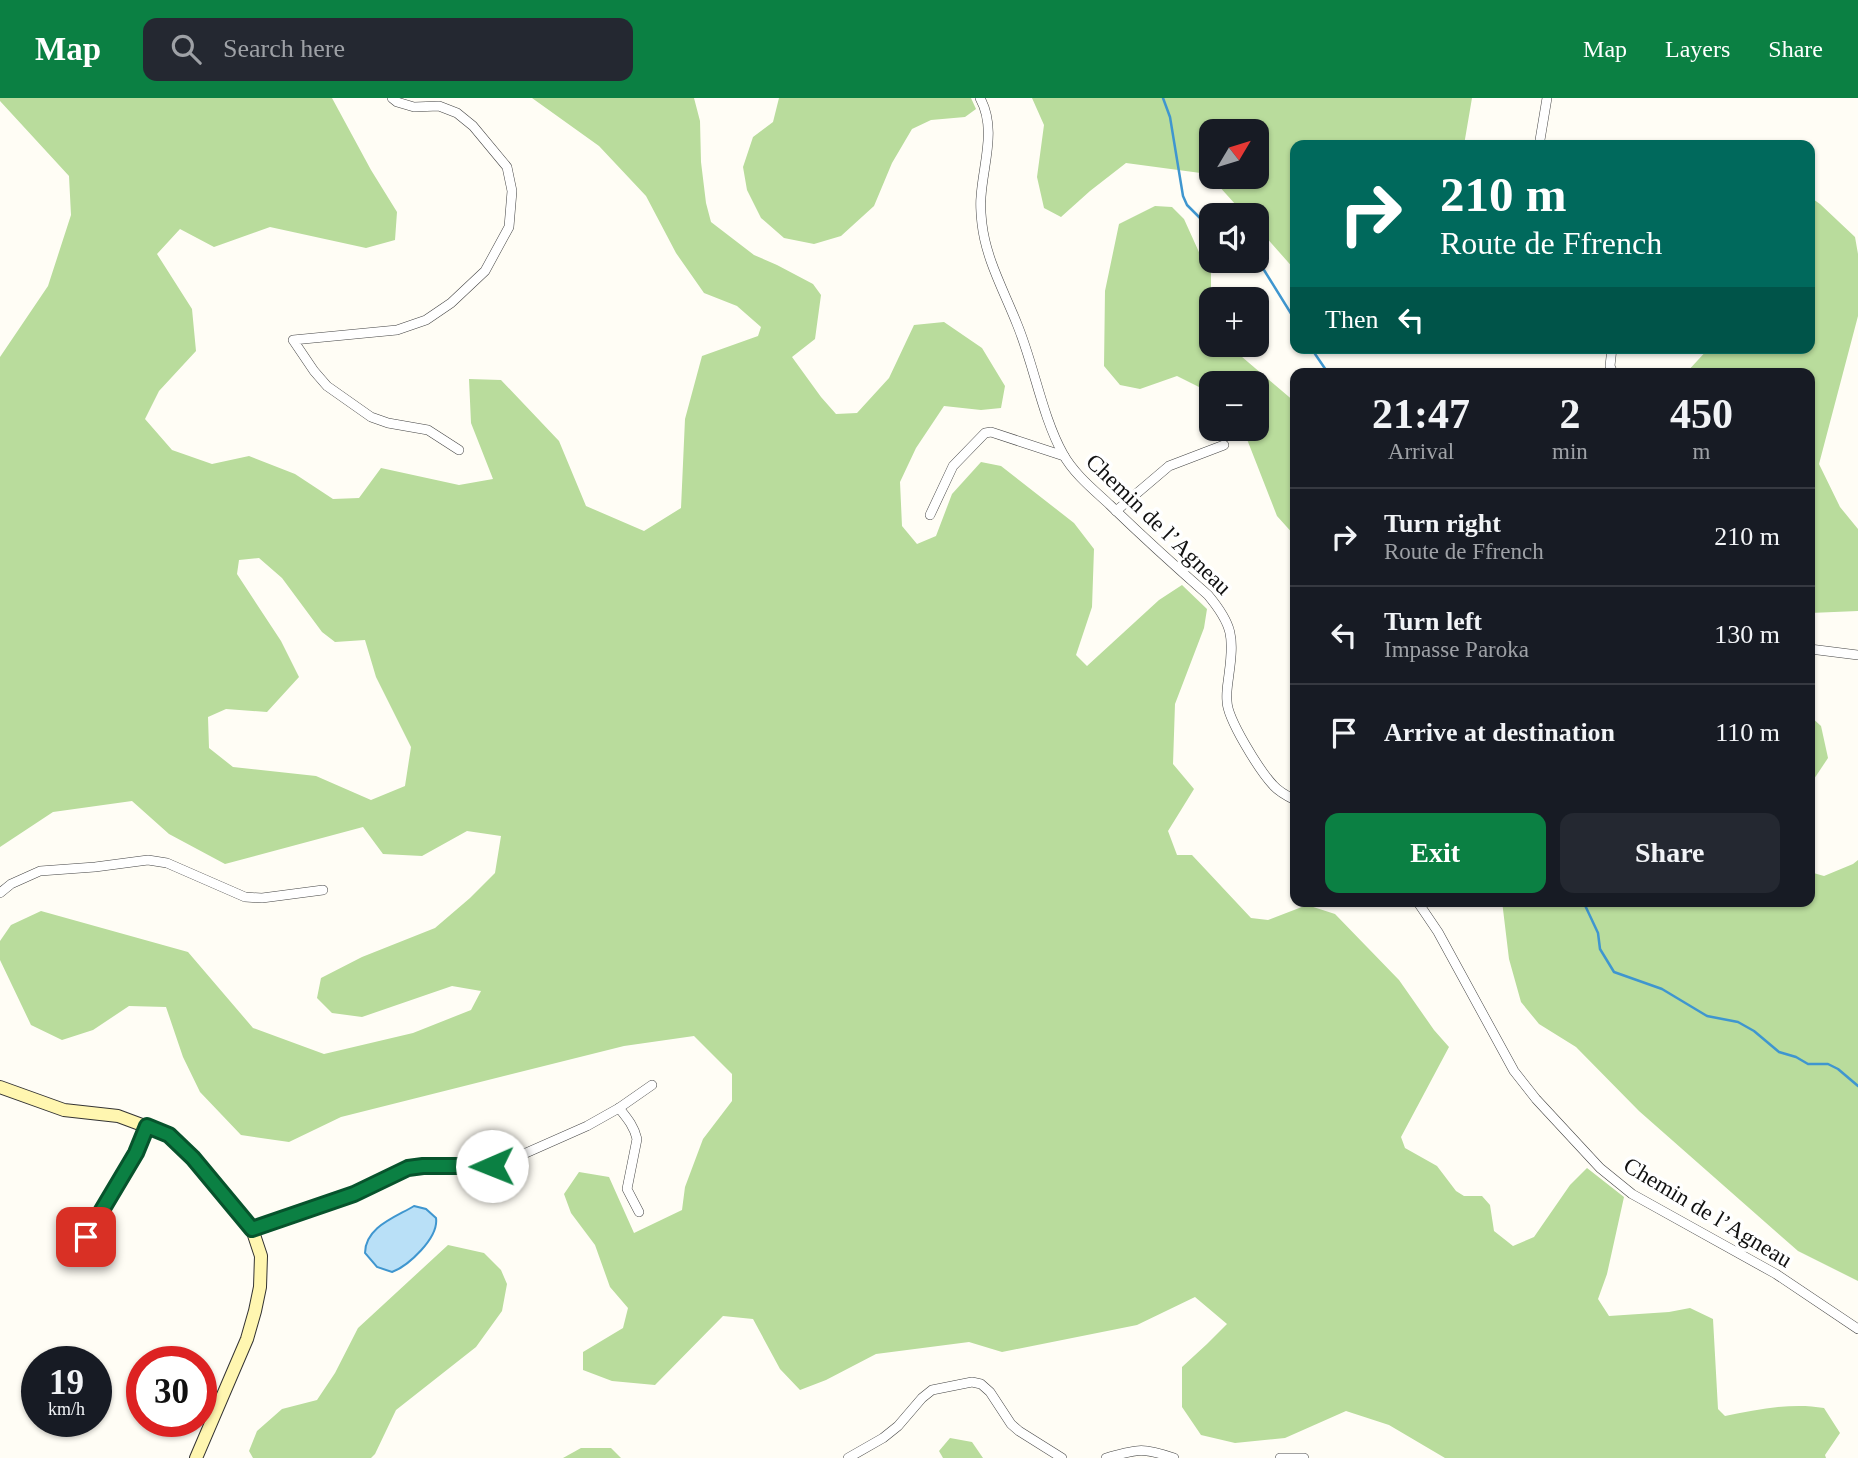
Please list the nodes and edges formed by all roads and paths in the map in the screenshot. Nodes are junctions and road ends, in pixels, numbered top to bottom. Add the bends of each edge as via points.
1 (392, 98) edge
2 (980, 98) edge
3 (1547, 98) edge
4 (1539, 140) edge
5 (1224, 445) dead end
6 (458, 450) dead end
7 (1064, 456) junction
8 (1116, 511) junction
9 (930, 515) dead end
10 (1815, 650) edge
11 (1858, 655) edge
12 (1290, 797) edge
13 (323, 890) dead end
14 (0, 893) edge
15 (1421, 907) edge
16 (652, 1085) dead end
17 (0, 1087) edge
18 (619, 1108) junction
19 (147, 1126) junction
20 (639, 1212) dead end
21 (252, 1229) junction
22 (72, 1261) dead end
23 (1858, 1329) edge
24 (197, 1458) edge
25 (848, 1458) edge
26 (1062, 1458) edge
27 (1107, 1458) edge
28 (1174, 1458) edge
29 (1280, 1458) edge
30 (1304, 1458) edge

1 - 6 street via 414,107 439,106 473,126 507,167 512,191 509,227 485,271 426,320 397,330 293,340 327,386 371,417 428,430
2 - 7 street, Chemin de l’Agneau via 988,123 981,198 986,244
3 - 4 street
5 - 8 street via 1169,466
7 - 8 street, Chemin de l’Agneau
7 - 9 street via 985,433 953,466
8 - 12 street, Chemin de l’Agneau via 1224,615 1233,645 1226,699 1230,716 1267,778
10 - 11 street
13 - 14 street via 245,897 167,863 148,860 40,871
15 - 23 street, Chemin de l’Agneau via 1514,1071 1600,1168 1632,1194 1776,1275
16 - 18 street
17 - 19 main road via 64,1110 118,1116
18 - 20 street via 633,1125 637,1139 626,1189
18 - 21 street via 508,1161 481,1167 408,1168 354,1194
19 - 21 main road via 169,1135 193,1158
19 - 22 street
21 - 24 main road via 261,1256 256,1311
25 - 26 street via 898,1426 932,1390 972,1382 990,1392 1019,1431
27 - 28 street via 1140,1450
29 - 30 street

